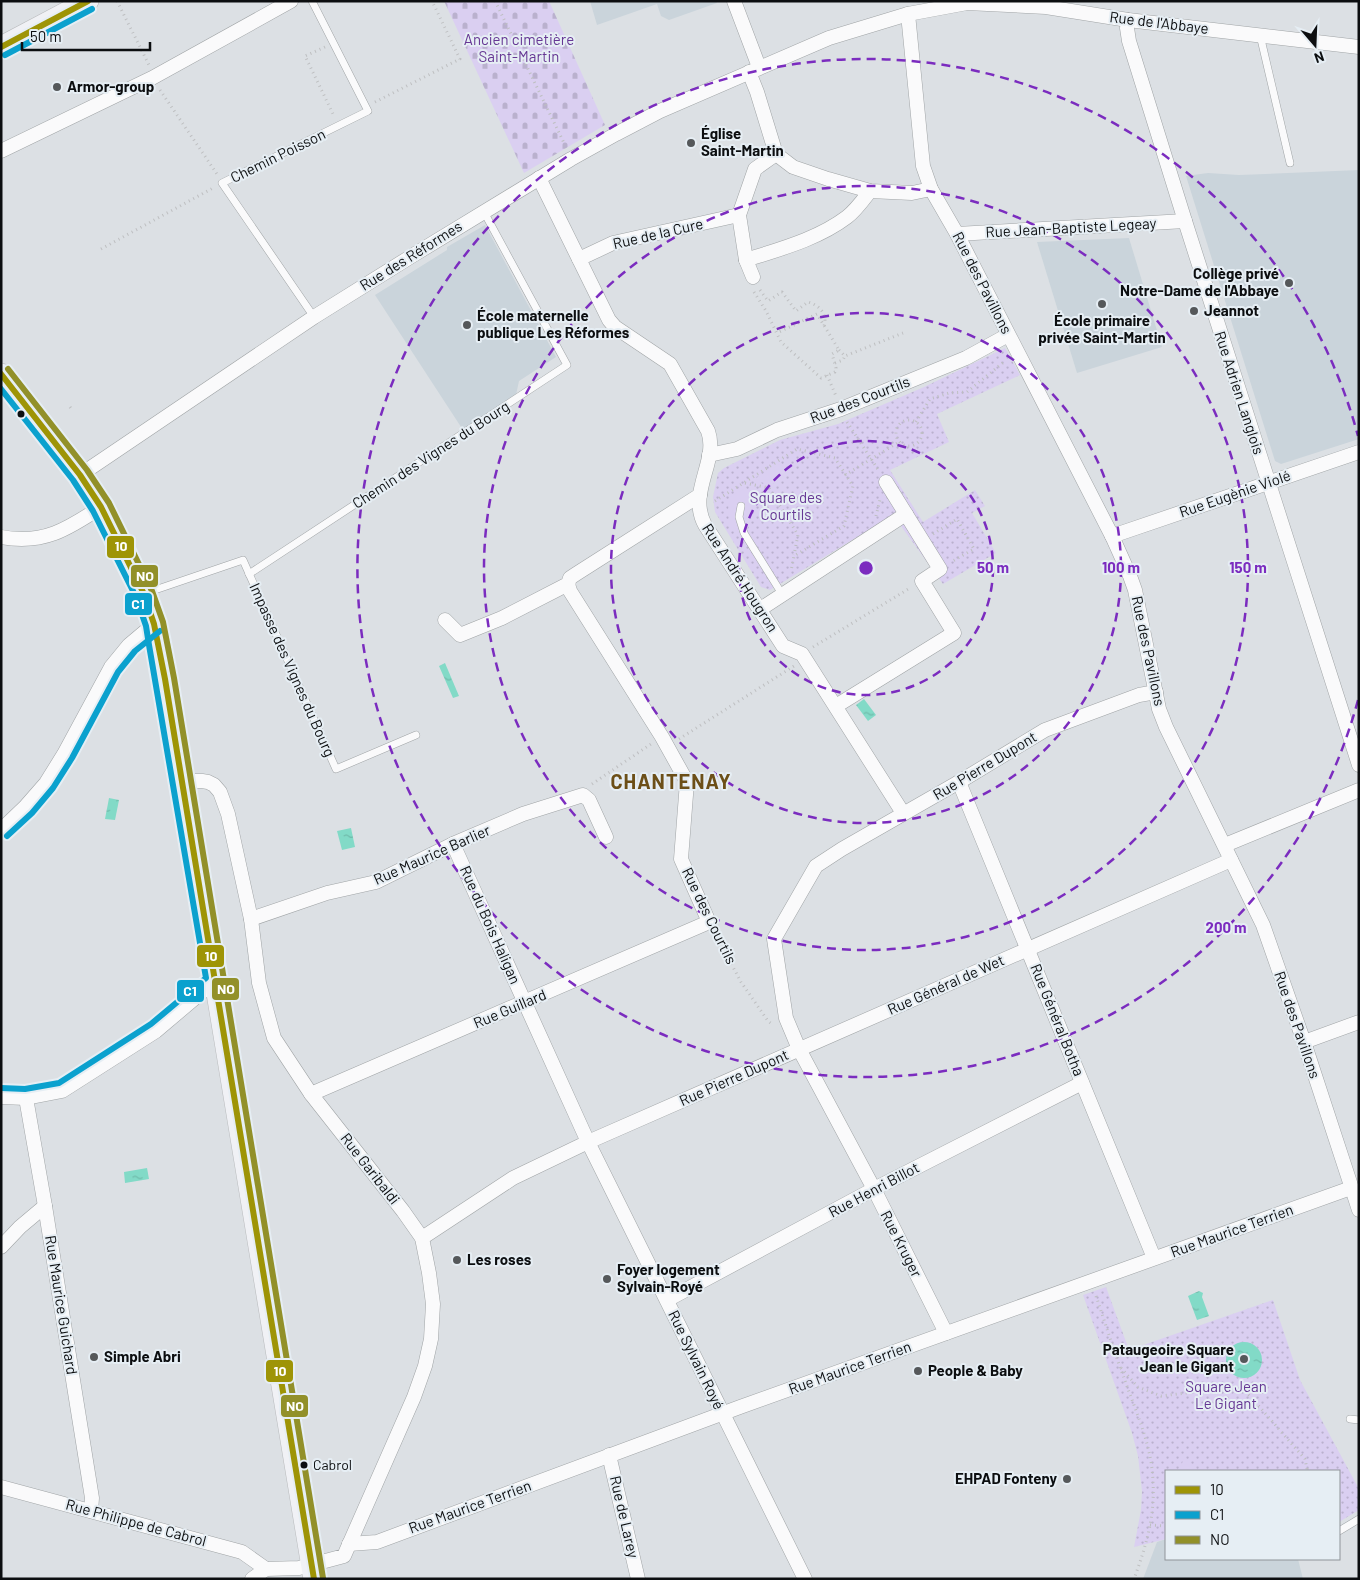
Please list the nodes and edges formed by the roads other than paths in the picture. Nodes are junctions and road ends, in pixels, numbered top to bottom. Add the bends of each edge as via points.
1 (88, 1) edge
2 (291, 1) edge
3 (312, 1) edge
4 (734, 1) edge
5 (966, 2) edge
6 (908, 14) junction
7 (1128, 20) junction
8 (1260, 35) junction
9 (5, 45) edge
10 (1359, 47) edge
11 (754, 69) junction
12 (1, 151) edge
13 (776, 154) junction
14 (1290, 162) dead end
15 (539, 178) junction
16 (931, 189) junction
17 (870, 191) junction
18 (484, 212) junction
19 (739, 215) junction
20 (1185, 222) junction
21 (957, 234) junction
22 (579, 259) junction
23 (746, 260) junction
24 (753, 277) road end
25 (314, 317) junction
26 (1008, 335) junction
27 (1, 374) edge
28 (1359, 452) edge
29 (709, 455) junction
30 (80, 475) junction
31 (886, 482) road end
32 (1268, 482) junction
33 (699, 499) junction
34 (741, 506) dead end
35 (101, 507) junction
36 (906, 514) junction
37 (1112, 536) junction
38 (1, 537) edge
39 (249, 574) junction
40 (568, 584) junction
41 (785, 592) junction
42 (144, 594) junction
43 (759, 610) junction
44 (445, 620) dead end
45 (154, 624) junction
46 (1156, 692) junction
47 (836, 706) junction
48 (416, 734) dead end
49 (1359, 765) edge
50 (181, 781) junction
51 (959, 782) junction
52 (1359, 790) edge
53 (904, 813) junction
54 (1, 830) edge
55 (606, 837) dead end
56 (454, 844) junction
57 (1225, 846) junction
58 (1232, 860) junction
59 (251, 919) junction
60 (708, 922) joint
61 (1028, 949) junction
62 (215, 981) junction
63 (524, 1002) junction
64 (1359, 1022) edge
65 (1304, 1042) junction
66 (799, 1049) junction
67 (1082, 1083) junction
68 (311, 1094) junction
69 (1, 1097) edge
70 (26, 1098) junction
71 (588, 1142) junction
72 (1352, 1188) junction
73 (874, 1189) junction
74 (46, 1206) junction
75 (1359, 1210) edge
76 (422, 1238) junction
77 (1, 1247) edge
78 (1154, 1258) junction
79 (667, 1300) junction
80 (946, 1333) junction
81 (723, 1414) junction
82 (1350, 1419) dead end
83 (1359, 1420) edge
84 (610, 1456) junction
85 (1, 1488) edge
86 (91, 1511) junction
87 (1359, 1519) edge
88 (1340, 1530) edge
89 (349, 1544) junction
90 (266, 1569) junction
91 (313, 1572) edge
92 (252, 1579) edge
93 (638, 1579) edge
94 (804, 1579) edge

1 - 9 main road
2 - 12 street via 152,78
3 - 25 lane, Chemin Poisson via 368,111 222,183
4 - 11 street
5 - 6 street, Rue de l'Abbaye
5 - 7 street, Rue de l'Abbaye via 1046,8
6 - 11 street, Rue de l'Abbaye via 828,38
6 - 16 street, Rue des Pavillons via 923,166
7 - 8 street, Rue de l'Abbaye
7 - 20 street, Rue Adrien Langlois via 1129,41
8 - 10 street, Rue de l'Abbaye
8 - 14 lane
11 - 13 street via 757,92
11 - 15 street, Rue des Réformes via 660,111
13 - 17 street via 793,167
13 - 19 street via 754,169
15 - 18 street, Rue des Réformes
15 - 22 street, Rue André Hougron
16 - 17 street via 912,193
16 - 21 street, Rue des Pavillons
17 - 23 street via 838,223 807,239
18 - 25 street, Rue des Réformes
18 - 39 lane, Chemin des Vignes du Bourg via 567,365
19 - 22 street, Rue de la Cure via 614,242
19 - 23 street
20 - 21 street, Rue Jean-Baptiste Legeay
20 - 32 street, Rue Adrien Langlois
21 - 26 street, Rue des Pavillons
22 - 29 street, Rue André Hougron via 615,327 670,364 708,431
23 - 24 street
25 - 30 street, Rue des Réformes
26 - 29 street, Rue des Courtils via 966,358 842,410 777,430 737,449
26 - 37 street, Rue des Pavillons
27 - 30 main road
28 - 32 street, Rue Eugènie Violé
29 - 33 street, Rue André Hougron
30 - 35 main road
31 - 36 street
32 - 37 street, Rue Eugènie Violé
32 - 49 street, Rue Adrien Langlois
33 - 40 street via 576,574
33 - 43 street, Rue André Hougron via 705,525
34 - 41 lane via 739,518 744,533
35 - 38 street via 68,528 46,536 27,540
35 - 42 main road
36 - 41 street
36 - 47 street via 940,569 922,581 954,633
37 - 46 street, Rue des Pavillons via 1135,590
39 - 42 lane via 243,560
39 - 48 lane, Impasse des Vignes du Bourg via 336,769
40 - 44 street via 502,618 460,635
40 - 60 street, Rue des Courtils via 687,782 681,858
41 - 43 street
42 - 45 main road
43 - 47 street, Rue André Hougron via 783,646 803,656
45 - 50 main road
45 - 54 street via 111,666 46,783
46 - 51 street, Rue Pierre Dupont via 1139,695 1045,730
46 - 57 street, Rue des Pavillons via 1166,727
47 - 53 street, Rue André Hougron
50 - 59 street, Rue Garibaldi via 208,782 220,792 228,814
50 - 62 main road
51 - 53 street, Rue Pierre Dupont
51 - 61 street, Rue Général Botha
52 - 57 street
53 - 66 street, Rue Pierre Dupont via 816,866 774,938 786,1018
55 - 56 street, Rue Maurice Barlier via 589,800 583,795 523,814
56 - 59 street, Rue Maurice Barlier via 376,882 327,893
56 - 63 street, Rue du Bois Haligan
57 - 58 street, Rue des Pavillons
58 - 61 street, Rue Général de Wet
58 - 65 street, Rue des Pavillons via 1262,925
59 - 68 street, Rue Garibaldi via 259,983 274,1038
60 - 63 street, Rue Guillard
61 - 66 street, Rue Général de Wet
61 - 67 street, Rue Général Botha
62 - 70 street via 156,1030 62,1091
62 - 91 main road
63 - 68 street, Rue Guillard
63 - 71 street, Rue du Bois Haligan
64 - 65 street
65 - 72 street, Rue des Pavillons
66 - 71 street, Rue Pierre Dupont
66 - 73 street, Rue Kruger
67 - 73 street, Rue Henri Billot
67 - 78 street, Rue Général Botha
68 - 76 street, Rue Garibaldi
69 - 70 street
70 - 74 street, Rue Maurice Guichard
71 - 76 street, Rue Pierre Dupont via 513,1178
71 - 79 street, Rue Sylvain Royé
72 - 75 street, Rue des Pavillons
72 - 78 street, Rue Maurice Terrien
73 - 79 street, Rue Henri Billot
73 - 80 street, Rue Kruger
74 - 77 street
74 - 86 street, Rue Maurice Guichard via 92,1498
76 - 89 street, Rue Garibaldi via 433,1304 425,1366
78 - 80 street, Rue Maurice Terrien
79 - 81 street, Rue Sylvain Royé
80 - 81 street, Rue Maurice Terrien
81 - 84 street, Rue Maurice Terrien
81 - 94 street, Rue Sylvain Royé
82 - 83 lane
84 - 89 street, Rue Maurice Terrien via 377,1542
84 - 93 street, Rue de Larey
85 - 86 street, Rue Philippe de Cabrol
86 - 90 street, Rue Philippe de Cabrol via 242,1552
87 - 88 lane
89 - 91 street, Rue Garibaldi via 344,1556
90 - 91 street
90 - 92 street

